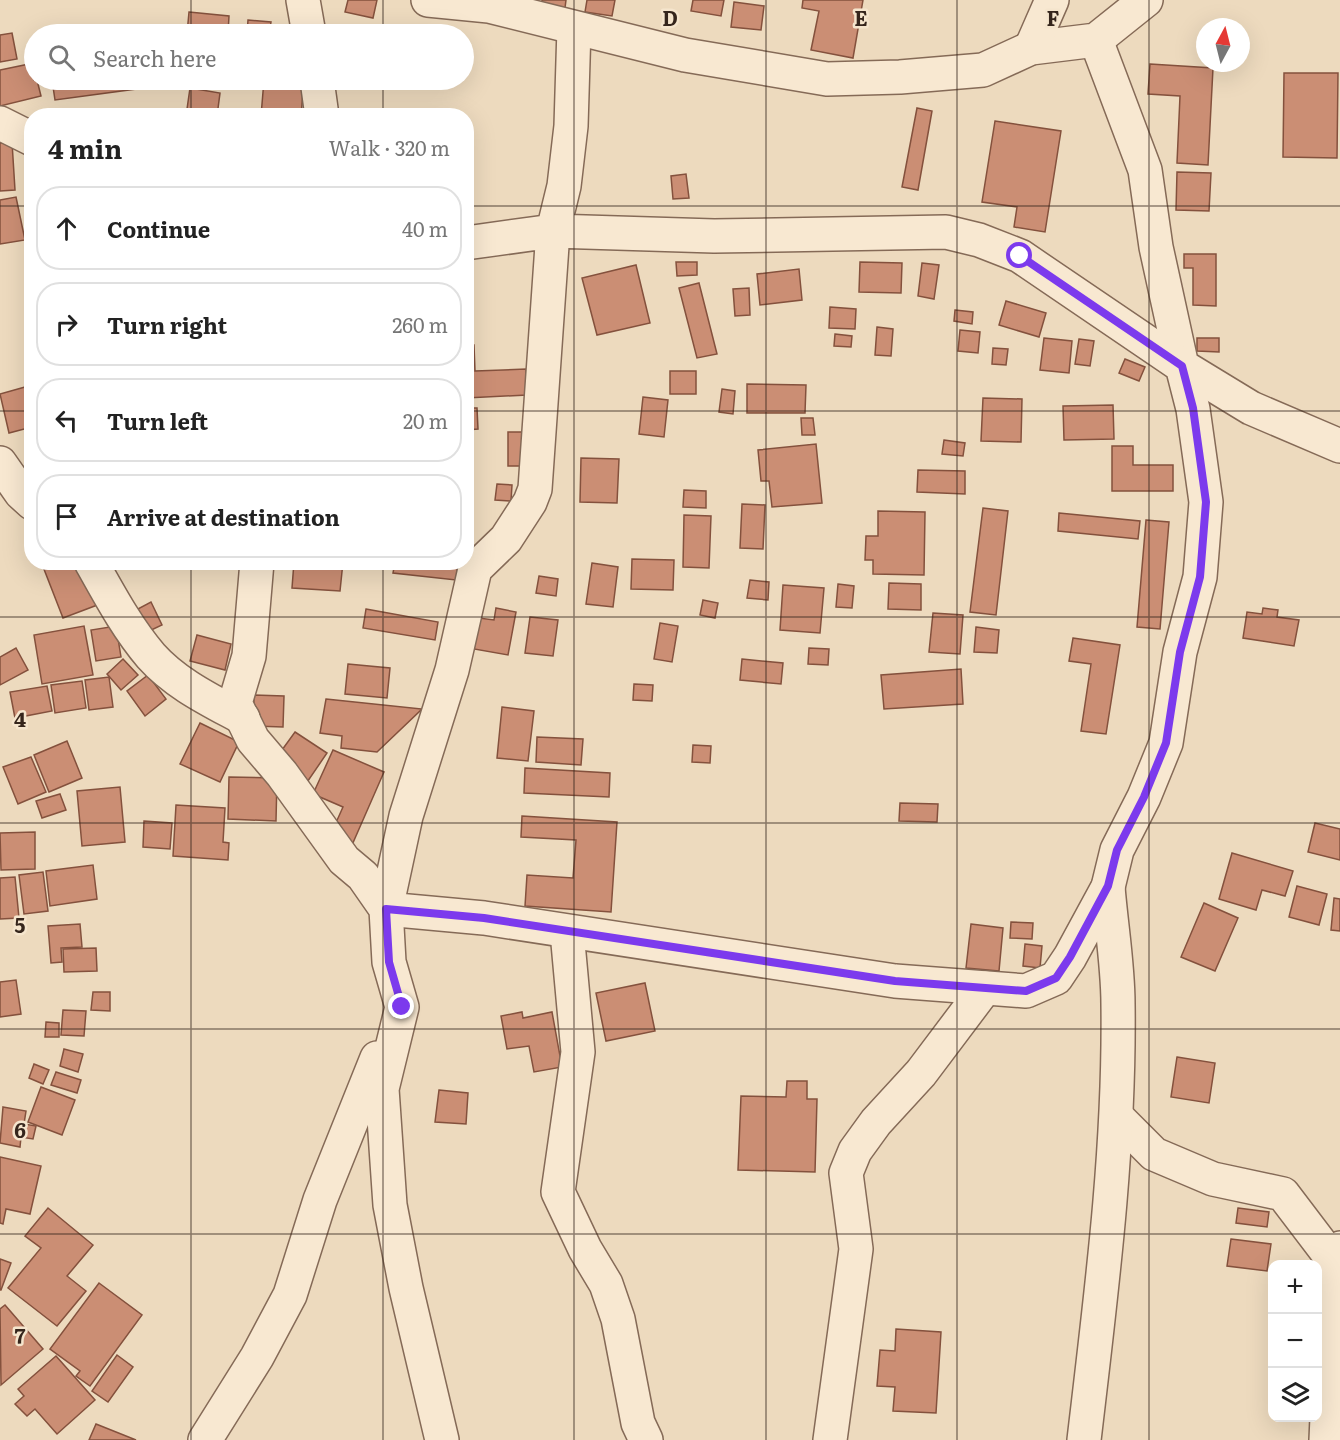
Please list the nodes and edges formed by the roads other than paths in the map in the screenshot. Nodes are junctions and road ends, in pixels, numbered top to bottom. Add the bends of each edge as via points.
1 (303, 0) edge
2 (428, 0) edge
3 (1052, 0) edge
4 (1146, 0) edge
5 (490, 3) edge
6 (307, 24) edge
7 (574, 28) junction
8 (1096, 40) junction
9 (1031, 48) junction
10 (318, 90) edge
11 (321, 108) edge
12 (553, 231) junction
13 (474, 242) edge
14 (1182, 366) junction
15 (1340, 446) edge
16 (0, 463) edge
17 (24, 496) edge
18 (96, 570) edge
19 (256, 570) edge
20 (243, 718) junction
21 (1108, 886) junction
22 (386, 909) junction
23 (567, 932) junction
24 (985, 988) junction
25 (402, 1007) junction
26 (1117, 1117) junction
27 (1339, 1261) edge
28 (205, 1440) edge
29 (442, 1440) edge
30 (646, 1440) edge
31 (830, 1440) edge
32 (1084, 1440) edge
33 (1326, 1440) edge

1 - 6 street
2 - 5 street
3 - 9 street
4 - 8 street
5 - 7 street
7 - 9 street via 685,55 827,79 983,70
7 - 12 street via 571,126 564,186
8 - 9 street
8 - 14 street via 1145,170 1156,247
10 - 11 street
12 - 13 street
12 - 14 street via 714,236 946,232 1020,256
12 - 22 street via 535,489 506,539 475,569 453,670 406,816
14 - 15 street via 1251,408
14 - 21 street via 1193,408 1206,502 1200,577 1180,652 1166,743 1117,850
16 - 17 street
18 - 20 street via 151,656 192,691
19 - 20 street via 249,656 235,703
20 - 22 street via 253,740
21 - 24 street via 1056,978 1026,991
21 - 26 street via 1118,1002
22 - 23 street via 484,918
22 - 25 street via 389,962
23 - 24 street via 895,981
23 - 30 street via 578,1052 558,1192 606,1284 618,1319 638,1423
24 - 31 street via 921,1073 876,1122 855,1151 846,1173 856,1249
25 - 28 street via 356,1106 290,1295
25 - 29 street via 382,1089 390,1205
26 - 27 street via 1154,1154 1213,1179 1283,1194
26 - 32 street
27 - 33 street

